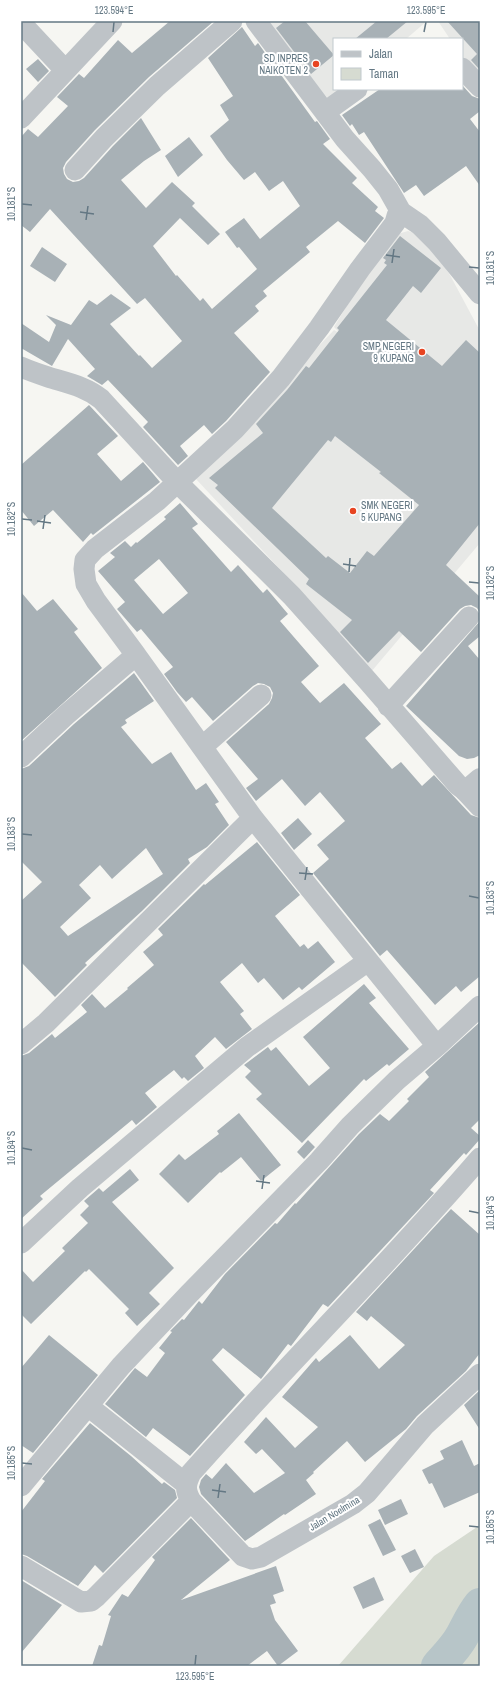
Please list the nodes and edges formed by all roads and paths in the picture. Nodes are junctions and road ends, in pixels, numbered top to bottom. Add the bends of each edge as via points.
1 (112, 21) edge
2 (232, 21) edge
3 (256, 21) edge
4 (21, 23) edge
5 (463, 69) edge
6 (65, 70) junction
7 (480, 87) edge
8 (356, 90) edge
9 (325, 112) junction
10 (21, 118) edge
11 (75, 170) dead end
12 (401, 212) junction
13 (480, 294) edge
14 (21, 368) edge
15 (178, 483) junction
16 (469, 617) dead end
17 (136, 655) junction
18 (261, 695) dead end
19 (388, 706) junction
20 (202, 747) junction
21 (21, 757) edge
22 (475, 792) edge
23 (253, 818) junction
24 (368, 962) junction
25 (480, 1006) edge
26 (21, 1044) edge
27 (437, 1046) junction
28 (480, 1158) edge
29 (21, 1243) edge
30 (480, 1374) edge
31 (88, 1406) junction
32 (21, 1484) edge
33 (189, 1493) junction
34 (21, 1566) edge

1 - 6 street
2 - 11 street via 157,86
3 - 9 street
4 - 6 street
5 - 7 street
6 - 10 street
8 - 9 street
9 - 12 street via 388,189
12 - 13 street via 420,225 437,242
12 - 15 street via 281,378 236,429
14 - 15 street via 94,393
15 - 17 street via 94,548 85,560 86,584
15 - 19 street via 292,596
16 - 19 street
17 - 20 street
17 - 21 street
18 - 20 street
19 - 22 street via 458,785
20 - 23 street
23 - 24 street
23 - 26 street via 46,1023
24 - 27 street
24 - 29 street via 247,1047 80,1188
25 - 27 street
27 - 31 street via 397,1080 350,1126 120,1366
28 - 33 street via 406,1243 191,1473
30 - 33 street, Jalan Noelmina via 425,1425 367,1493 261,1557 252,1559 243,1556
31 - 32 street
31 - 33 street, Jalan Noelmina
33 - 34 street via 96,1598 82,1602

